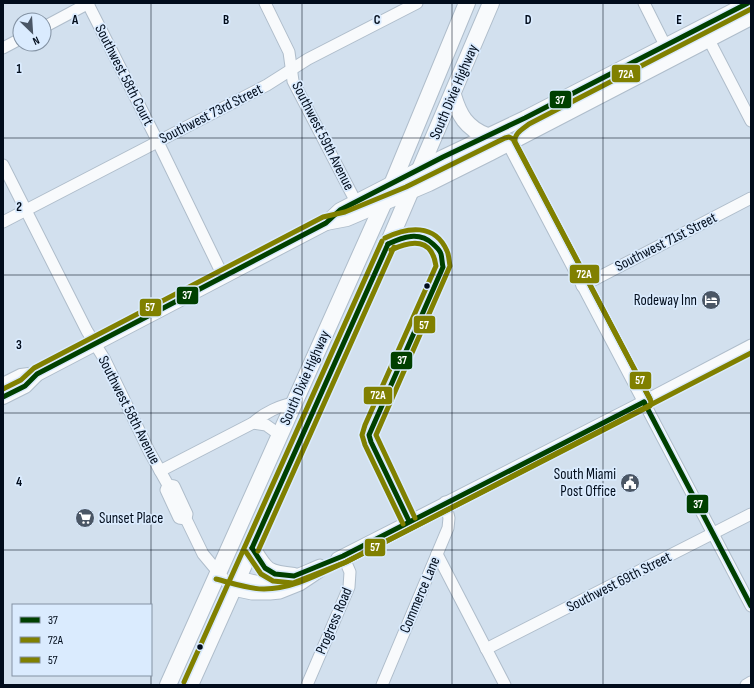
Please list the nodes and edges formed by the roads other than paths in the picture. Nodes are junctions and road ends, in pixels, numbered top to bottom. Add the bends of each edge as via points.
1 (89, 3) edge
2 (264, 3) edge
3 (417, 3) edge
4 (467, 3) edge
5 (491, 3) edge
6 (644, 3) edge
7 (748, 3) edge
8 (751, 18) edge
9 (52, 23) edge
10 (709, 40) junction
11 (12, 43) edge
12 (3, 48) edge
13 (669, 52) junction
14 (292, 69) junction
15 (453, 95) junction
16 (526, 118) junction
17 (751, 121) edge
18 (487, 136) junction
19 (158, 142) junction
20 (508, 144) junction
21 (3, 165) edge
22 (421, 168) junction
23 (393, 182) junction
24 (409, 193) junction
25 (751, 198) edge
26 (356, 202) junction
27 (383, 204) junction
28 (26, 210) junction
29 (3, 222) edge
30 (326, 223) junction
31 (223, 276) junction
32 (582, 286) junction
33 (95, 344) junction
34 (751, 345) edge
35 (37, 374) junction
36 (3, 385) edge
37 (3, 397) edge
38 (644, 402) junction
39 (295, 403) junction
40 (253, 424) junction
41 (280, 435) junction
42 (160, 471) junction
43 (445, 502) junction
44 (751, 514) edge
45 (714, 534) junction
46 (252, 548) junction
47 (437, 554) junction
48 (343, 556) junction
49 (218, 572) junction
50 (294, 576) junction
51 (236, 584) junction
52 (751, 606) edge
53 (486, 649) junction
54 (166, 682) edge
55 (751, 682) edge
56 (190, 685) edge
57 (307, 685) edge
58 (382, 685) edge
59 (505, 685) edge
60 (746, 685) edge

1 - 9 street
1 - 19 street, Southwest 58th Court
2 - 14 street, Southwest 59th Avenue via 289,52
3 - 14 street, Southwest 73rd Street
4 - 23 highway, South Dixie Highway
5 - 15 highway, South Dixie Highway
6 - 13 street
7 - 13 main road
8 - 10 main road
10 - 13 main road
10 - 17 street
11 - 12 street
13 - 16 main road
13 - 20 main road
14 - 19 street, Southwest 73rd Street via 267,85
14 - 26 street, Southwest 59th Avenue via 293,81
15 - 18 highway via 462,118 476,132
15 - 22 highway, South Dixie Highway
16 - 18 main road
16 - 20 main road via 510,130
18 - 22 main road
19 - 28 street, Southwest 73rd Street
19 - 31 street, Southwest 58th Court
20 - 24 main road
20 - 32 street
21 - 28 street, Southwest 58th Avenue
22 - 23 main road
22 - 24 highway, South Dixie Highway
23 - 26 main road
23 - 27 highway, South Dixie Highway
24 - 27 main road
24 - 46 highway, South Dixie Highway
25 - 32 street, Southwest 71st Street
26 - 30 main road via 340,210
27 - 30 main road via 346,219
27 - 39 highway, South Dixie Highway
28 - 29 street, Southwest 73rd Street
28 - 33 street, Southwest 58th Avenue
30 - 31 main road
31 - 33 main road
32 - 38 street
33 - 35 main road
33 - 42 street, Southwest 58th Avenue
34 - 38 street
35 - 36 main road via 21,376
35 - 37 main road via 25,386
38 - 43 street
38 - 45 street
39 - 40 street via 285,404
39 - 41 highway, South Dixie Highway
40 - 41 street via 266,425
40 - 42 street
41 - 49 highway, South Dixie Highway
42 - 49 street, Southwest 58th Avenue via 168,485 166,490 179,518 186,519 203,554
43 - 47 street, Commerce Lane via 449,522
43 - 48 street
44 - 45 street, Southwest 69th Street
45 - 52 street
45 - 53 street, Southwest 69th Street
46 - 50 highway via 265,568 275,574
46 - 51 highway, South Dixie Highway
47 - 53 street
47 - 58 street, Commerce Lane
48 - 50 street
48 - 51 street via 300,585 280,593 252,594
48 - 57 street, Progress Road via 351,576 349,587
49 - 51 street, Southwest 58th Avenue
49 - 54 highway, South Dixie Highway
50 - 51 street via 283,580
51 - 56 highway, South Dixie Highway
53 - 59 street
55 - 60 street

